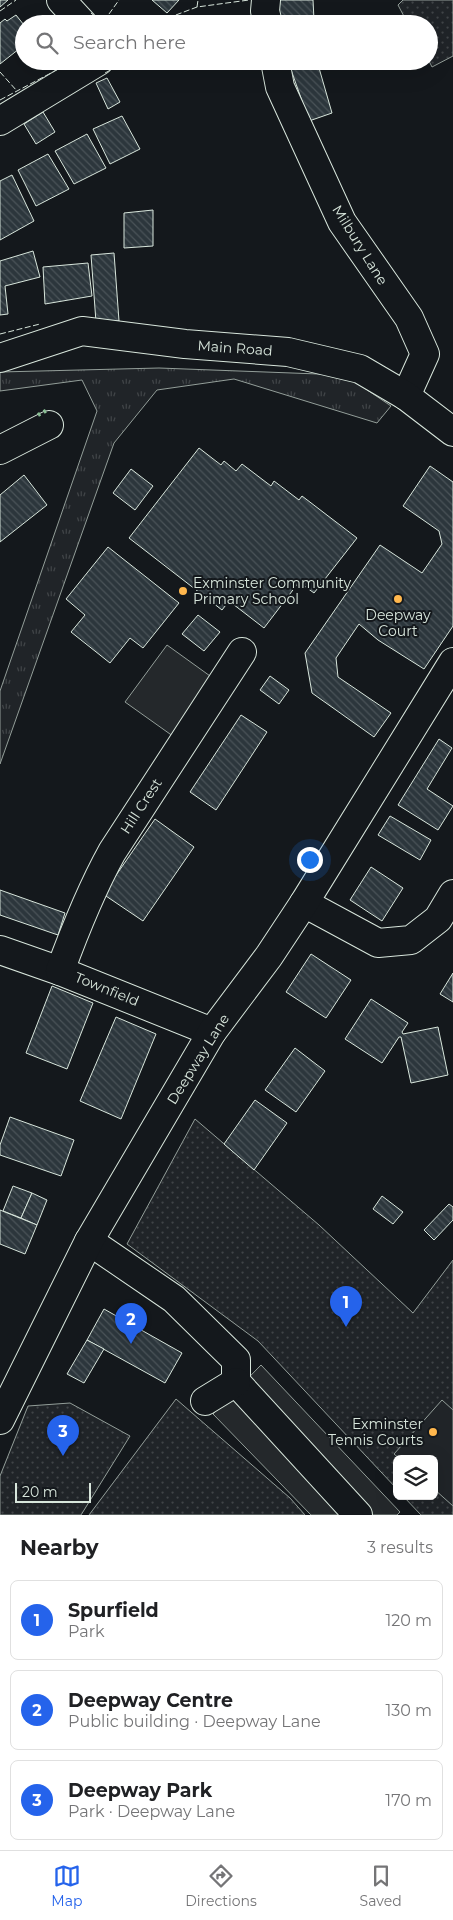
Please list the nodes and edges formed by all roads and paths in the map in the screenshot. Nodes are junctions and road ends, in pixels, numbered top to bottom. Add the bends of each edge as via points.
1 (61, 0) edge
2 (266, 0) edge
3 (75, 15) edge
4 (266, 15) edge
5 (84, 70) edge
6 (277, 70) edge
7 (0, 121) edge
8 (0, 358) edge
9 (406, 396) junction
10 (50, 425) dead end
11 (453, 432) edge
12 (0, 450) edge
13 (242, 652) dead end
14 (453, 662) edge
15 (453, 894) edge
16 (304, 903) junction
17 (0, 950) edge
18 (60, 970) junction
19 (212, 1032) junction
20 (89, 1241) junction
21 (236, 1382) junction
22 (205, 1400) dead end
23 (0, 1420) edge
24 (358, 1515) edge

1 - 3 street
2 - 4 street
5 - 7 street
6 - 9 street, Milbury Lane via 280,87 342,222 409,318 425,354
8 - 9 street, Main Road via 82,331 288,352 360,369
9 - 11 street, Main Road
10 - 12 street
13 - 18 street, Hill Crest via 112,852 86,902
14 - 16 street, Deepway Lane
15 - 16 street via 438,919 411,940 378,943
16 - 19 street, Deepway Lane
17 - 18 street, Townfield
18 - 19 street, Townfield
19 - 20 street, Deepway Lane
20 - 21 street via 174,1300 236,1360
20 - 23 street, Deepway Lane
21 - 22 street
21 - 24 street

